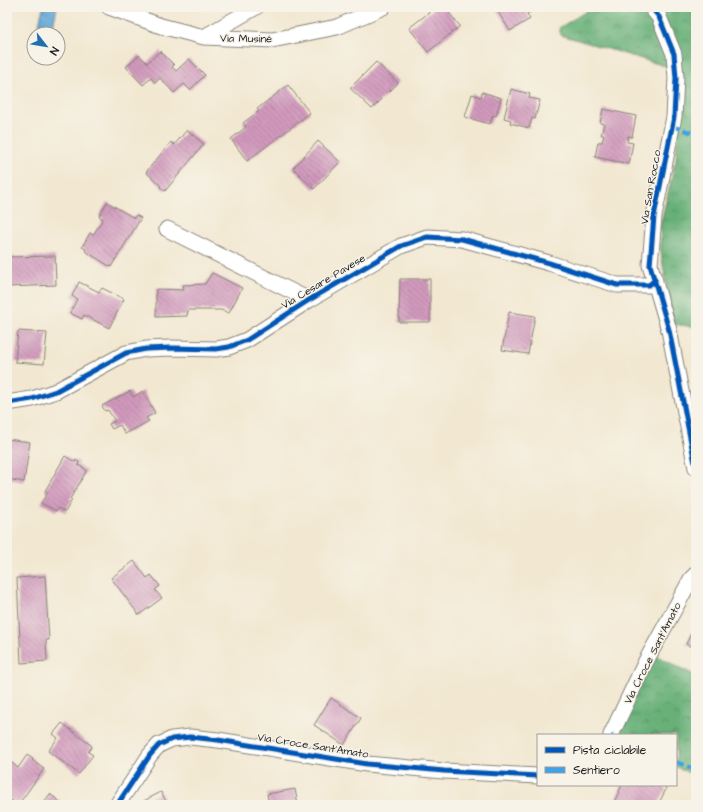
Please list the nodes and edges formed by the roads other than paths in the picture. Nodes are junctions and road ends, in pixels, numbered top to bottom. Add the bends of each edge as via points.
1 (109, 7) edge
2 (256, 7) edge
3 (383, 7) edge
4 (651, 7) edge
5 (204, 37) junction
6 (167, 229) dead end
7 (655, 280) junction
8 (309, 300) junction
9 (7, 404) edge
10 (696, 468) edge
11 (696, 574) edge
12 (611, 734) edge
13 (537, 776) edge
14 (129, 798) edge
15 (117, 805) edge

1 - 5 street, Via Musiné via 161,26
2 - 5 street
3 - 5 street, Via Musiné via 337,27 272,40
4 - 7 street, Via San Rocco via 659,17 674,54 676,78 674,117 654,216 650,265
6 - 8 street
7 - 8 street, Via Cesare Pavese via 649,285 617,285 462,238 427,238 401,246
7 - 10 street, Via San Rocco via 669,330
8 - 9 street, Via Cesare Pavese via 247,340 229,347 146,349 126,353 56,391
11 - 12 street, Via Croce Sant'Amato via 647,659
13 - 14 street, Via Croce Sant'Amato via 367,764 190,737 172,739 160,745 150,755
14 - 15 street, Via Croce Sant'Amato

